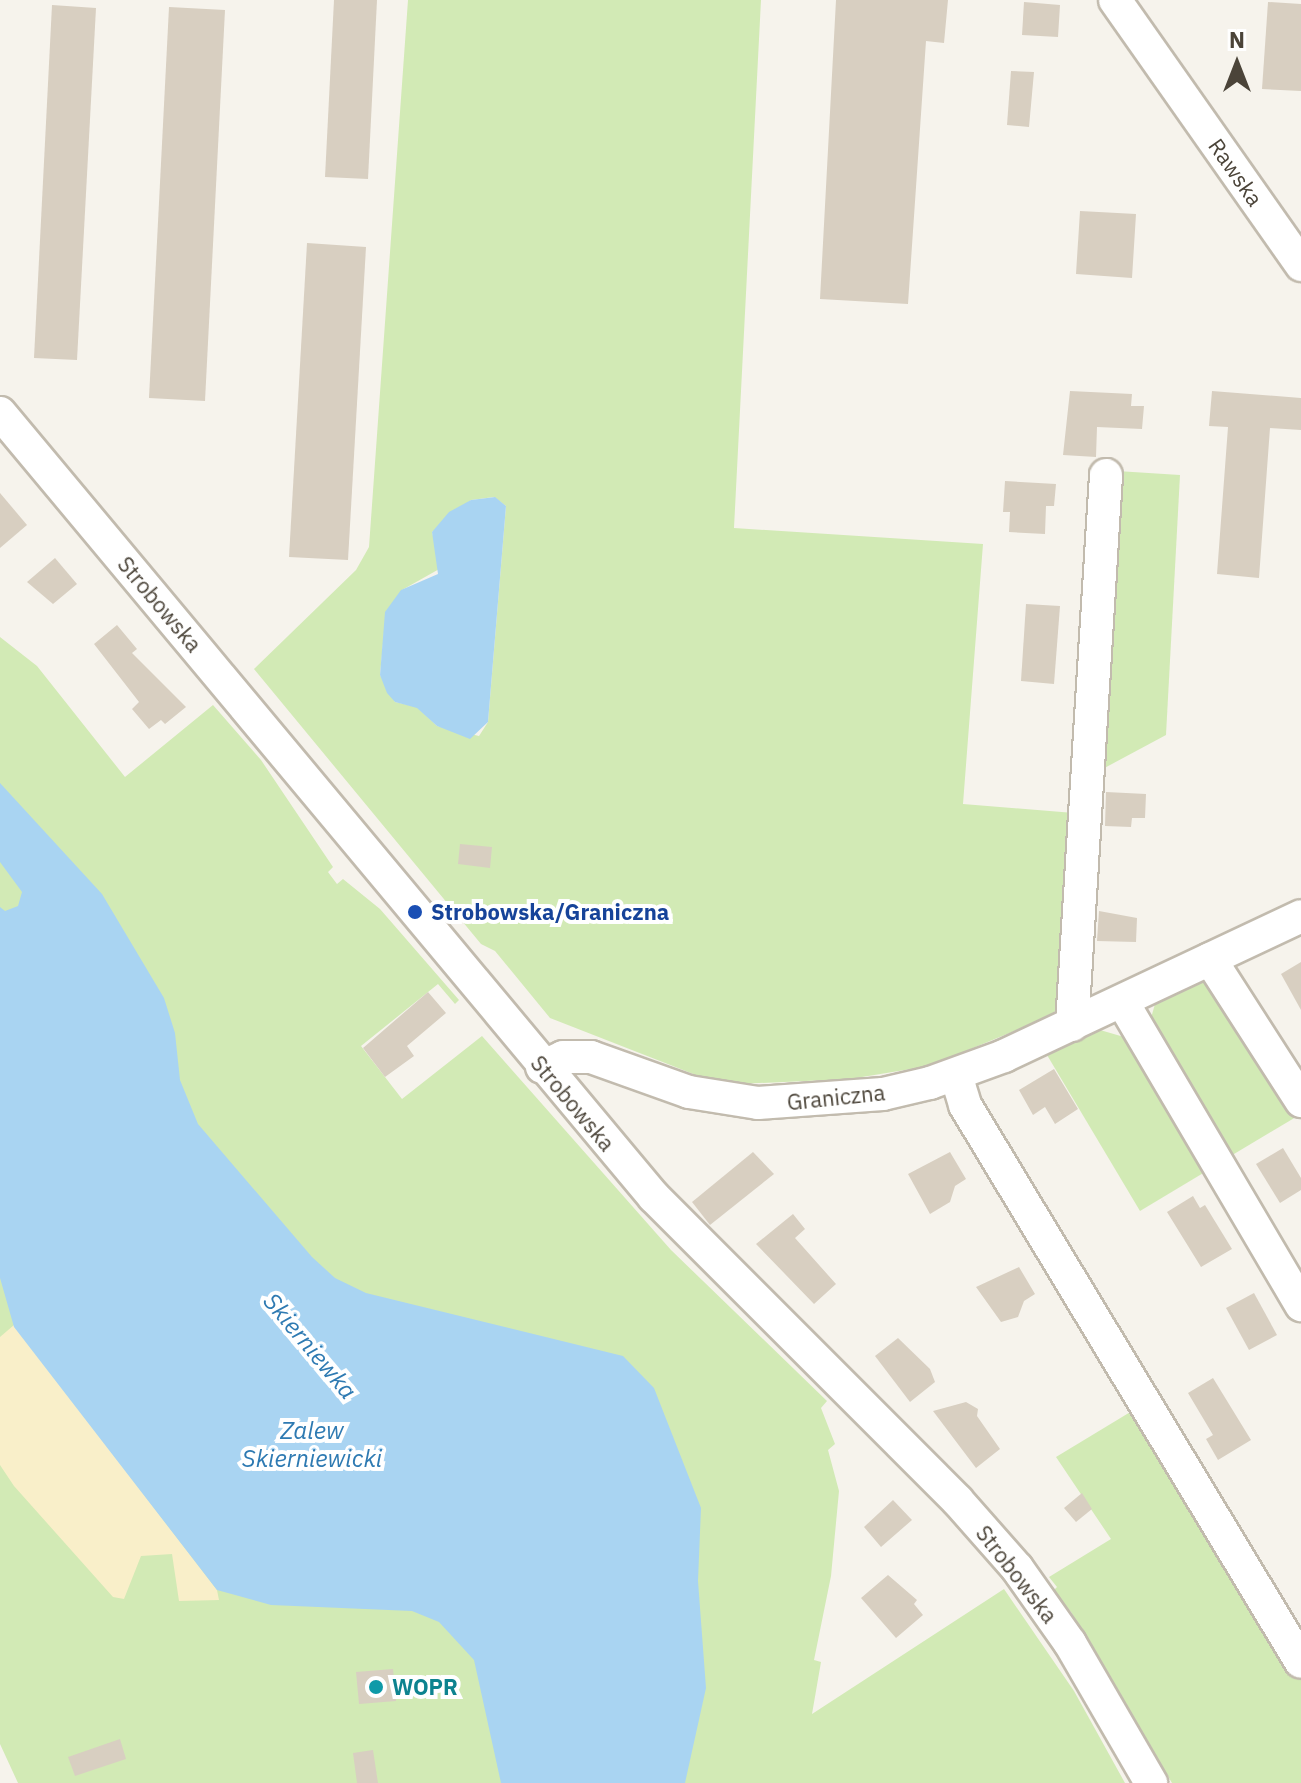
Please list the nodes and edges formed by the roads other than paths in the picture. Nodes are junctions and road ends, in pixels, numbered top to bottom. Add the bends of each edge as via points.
1 (1115, 0) edge
2 (1301, 265) edge
3 (0, 413) edge
4 (1106, 475) dead end
5 (1301, 916) edge
6 (1210, 959) junction
7 (1122, 1001) junction
8 (1072, 1025) junction
9 (542, 1067) junction
10 (956, 1075) junction
11 (1301, 1101) edge
12 (1301, 1305) edge
13 (1301, 1662) edge
14 (1151, 1783) edge

1 - 2 street, Rawska
3 - 9 street, Strobowska
4 - 8 street
5 - 6 street, Graniczna
6 - 7 street, Graniczna
6 - 11 street
7 - 8 street, Graniczna
7 - 12 street
8 - 10 street, Graniczna
9 - 10 street, Graniczna via 563,1057 591,1057 689,1092 781,1104 883,1094
9 - 14 street, Strobowska via 654,1197 957,1500 1017,1568 1070,1643
10 - 13 street via 965,1105

